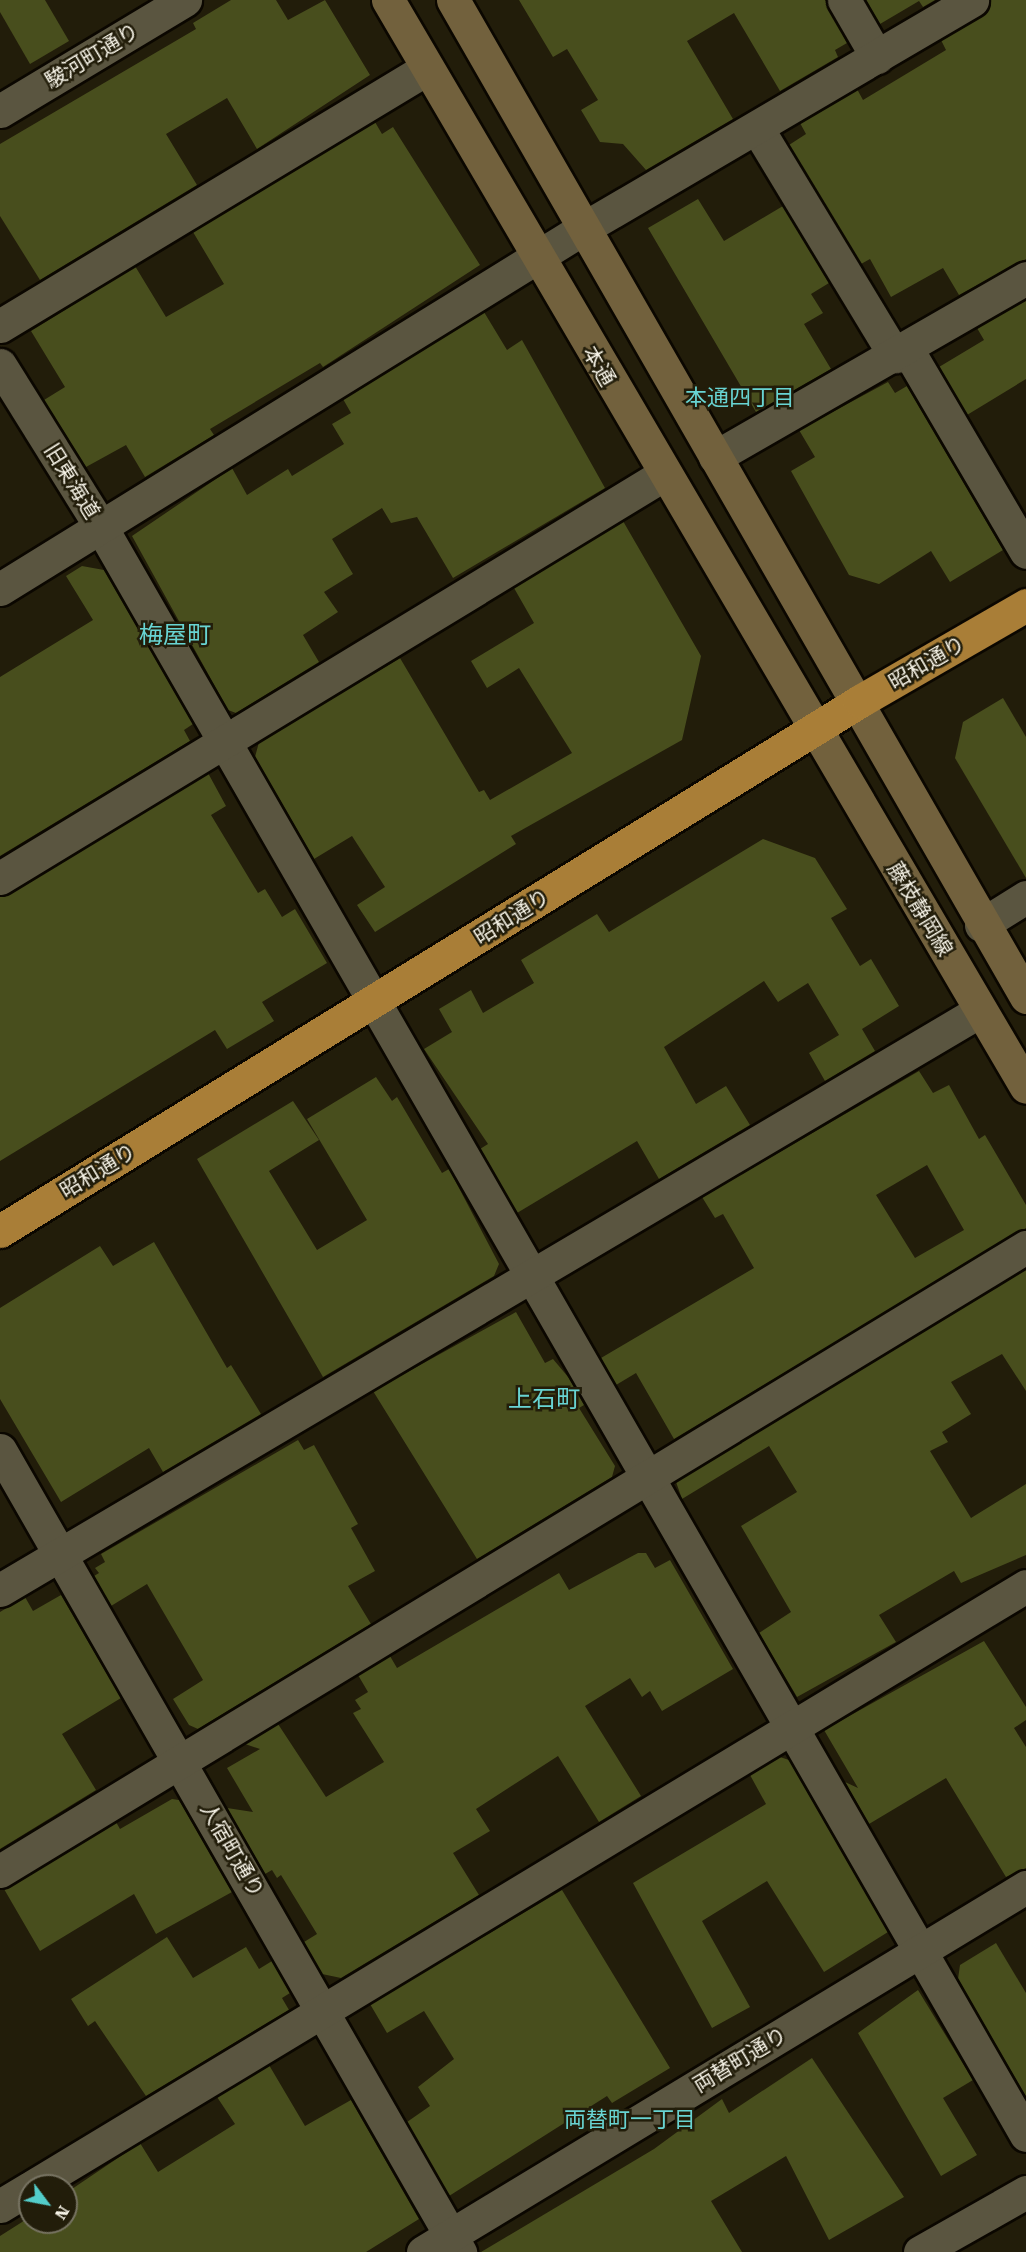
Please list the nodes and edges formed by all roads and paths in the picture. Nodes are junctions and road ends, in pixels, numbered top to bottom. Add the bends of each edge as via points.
1 (388, 0) edge
2 (453, 0) edge
3 (844, 0) edge
4 (972, 0) edge
5 (172, 3) edge
6 (877, 57) junction
7 (427, 68) junction
8 (0, 111) edge
9 (757, 128) junction
10 (584, 228) junction
11 (536, 258) junction
12 (1026, 278) edge
13 (0, 326) edge
14 (901, 352) junction
15 (0, 365) edge
16 (715, 457) junction
17 (663, 475) junction
18 (101, 526) junction
19 (1026, 552) edge
20 (0, 589) edge
21 (1026, 605) edge
22 (860, 701) junction
23 (814, 730) junction
24 (223, 743) junction
25 (0, 878) edge
26 (1026, 897) edge
27 (981, 925) junction
28 (1026, 997) edge
29 (372, 1004) junction
30 (980, 1011) junction
31 (1026, 1087) edge
32 (0, 1231) edge
33 (1026, 1246) edge
34 (531, 1276) junction
35 (0, 1450) edge
36 (646, 1479) junction
37 (61, 1556) junction
38 (1026, 1586) edge
39 (0, 1590) edge
40 (794, 1729) junction
41 (180, 1761) junction
42 (0, 1871) edge
43 (1026, 1887) edge
44 (920, 1952) junction
45 (324, 2010) junction
46 (1026, 2136) edge
47 (53, 2174) edge
48 (1026, 2192) edge
49 (18, 2195) edge
50 (0, 2206) edge
51 (455, 2243) edge
52 (423, 2252) edge
53 (920, 2252) edge

1 - 7 main road, 本通
2 - 10 main road
3 - 6 street
4 - 6 street
5 - 8 street, 駿河町通り
6 - 9 street
7 - 11 main road, 本通
7 - 13 street
9 - 10 street
9 - 14 street
10 - 11 street
10 - 16 main road
11 - 17 main road, 本通
11 - 18 street
12 - 14 street
14 - 16 street
14 - 19 street
15 - 18 street, 旧東海道
16 - 22 main road
17 - 23 main road, 本通
17 - 24 street
18 - 20 street, 旧東海道
18 - 24 street
21 - 22 highway, 昭和通り
22 - 23 highway, 昭和通り
22 - 27 main road
23 - 29 highway, 昭和通り
23 - 30 main road, 藤枝静岡線
24 - 25 street
24 - 29 street
26 - 27 street
27 - 28 main road
29 - 32 highway, 昭和通り
29 - 34 street
30 - 31 main road, 藤枝静岡線
30 - 34 street
33 - 36 street
34 - 36 street
34 - 37 street
35 - 37 street, 人宿町通り
36 - 40 street
36 - 41 street
37 - 39 street
37 - 41 street, 人宿町通り
38 - 40 street
40 - 44 street
40 - 45 street
41 - 42 street
41 - 45 street, 人宿町通り
43 - 44 street, 両替町通り
44 - 46 street
44 - 51 street, 両替町通り
45 - 47 street
45 - 51 street, 人宿町通り
48 - 53 street
49 - 50 street
51 - 52 street, 両替町通り

